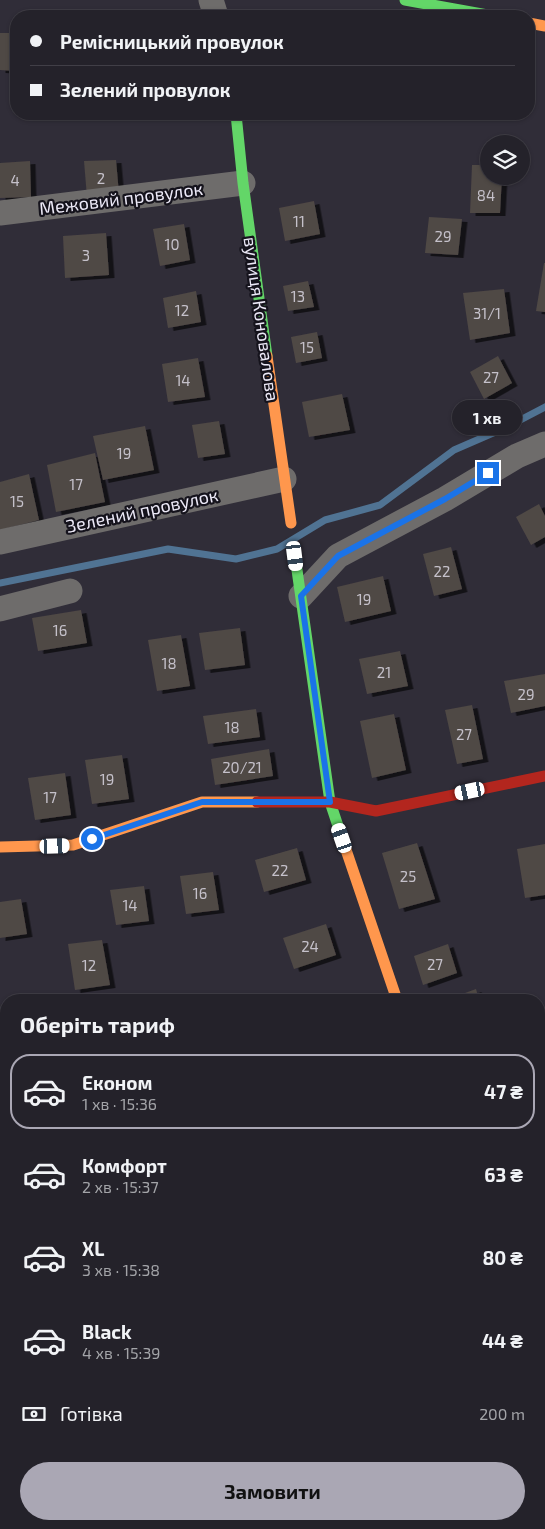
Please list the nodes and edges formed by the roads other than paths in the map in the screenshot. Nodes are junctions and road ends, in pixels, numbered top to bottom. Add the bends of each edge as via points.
1 (404, 0) edge
2 (460, 10) edge
3 (237, 120) edge
4 (242, 183) junction
5 (0, 213) edge
6 (545, 444) edge
7 (284, 479) junction
8 (291, 523) dead end
9 (0, 542) edge
10 (295, 556) dead end
11 (70, 591) dead end
12 (301, 596) junction
13 (0, 609) edge
14 (545, 776) edge
15 (330, 802) junction
16 (0, 847) edge
17 (395, 994) edge

1 - 2 street
3 - 4 street, вулиця Коновалова
4 - 5 street, Межовий провулок
4 - 7 street, вулиця Коновалова
6 - 12 street via 517,456 338,556
7 - 8 street, вулиця Коновалова
7 - 9 street, Зелений провулок
10 - 12 street
11 - 13 street
12 - 15 street
14 - 15 street via 376,811
15 - 16 street via 202,802 73,845
15 - 17 street

